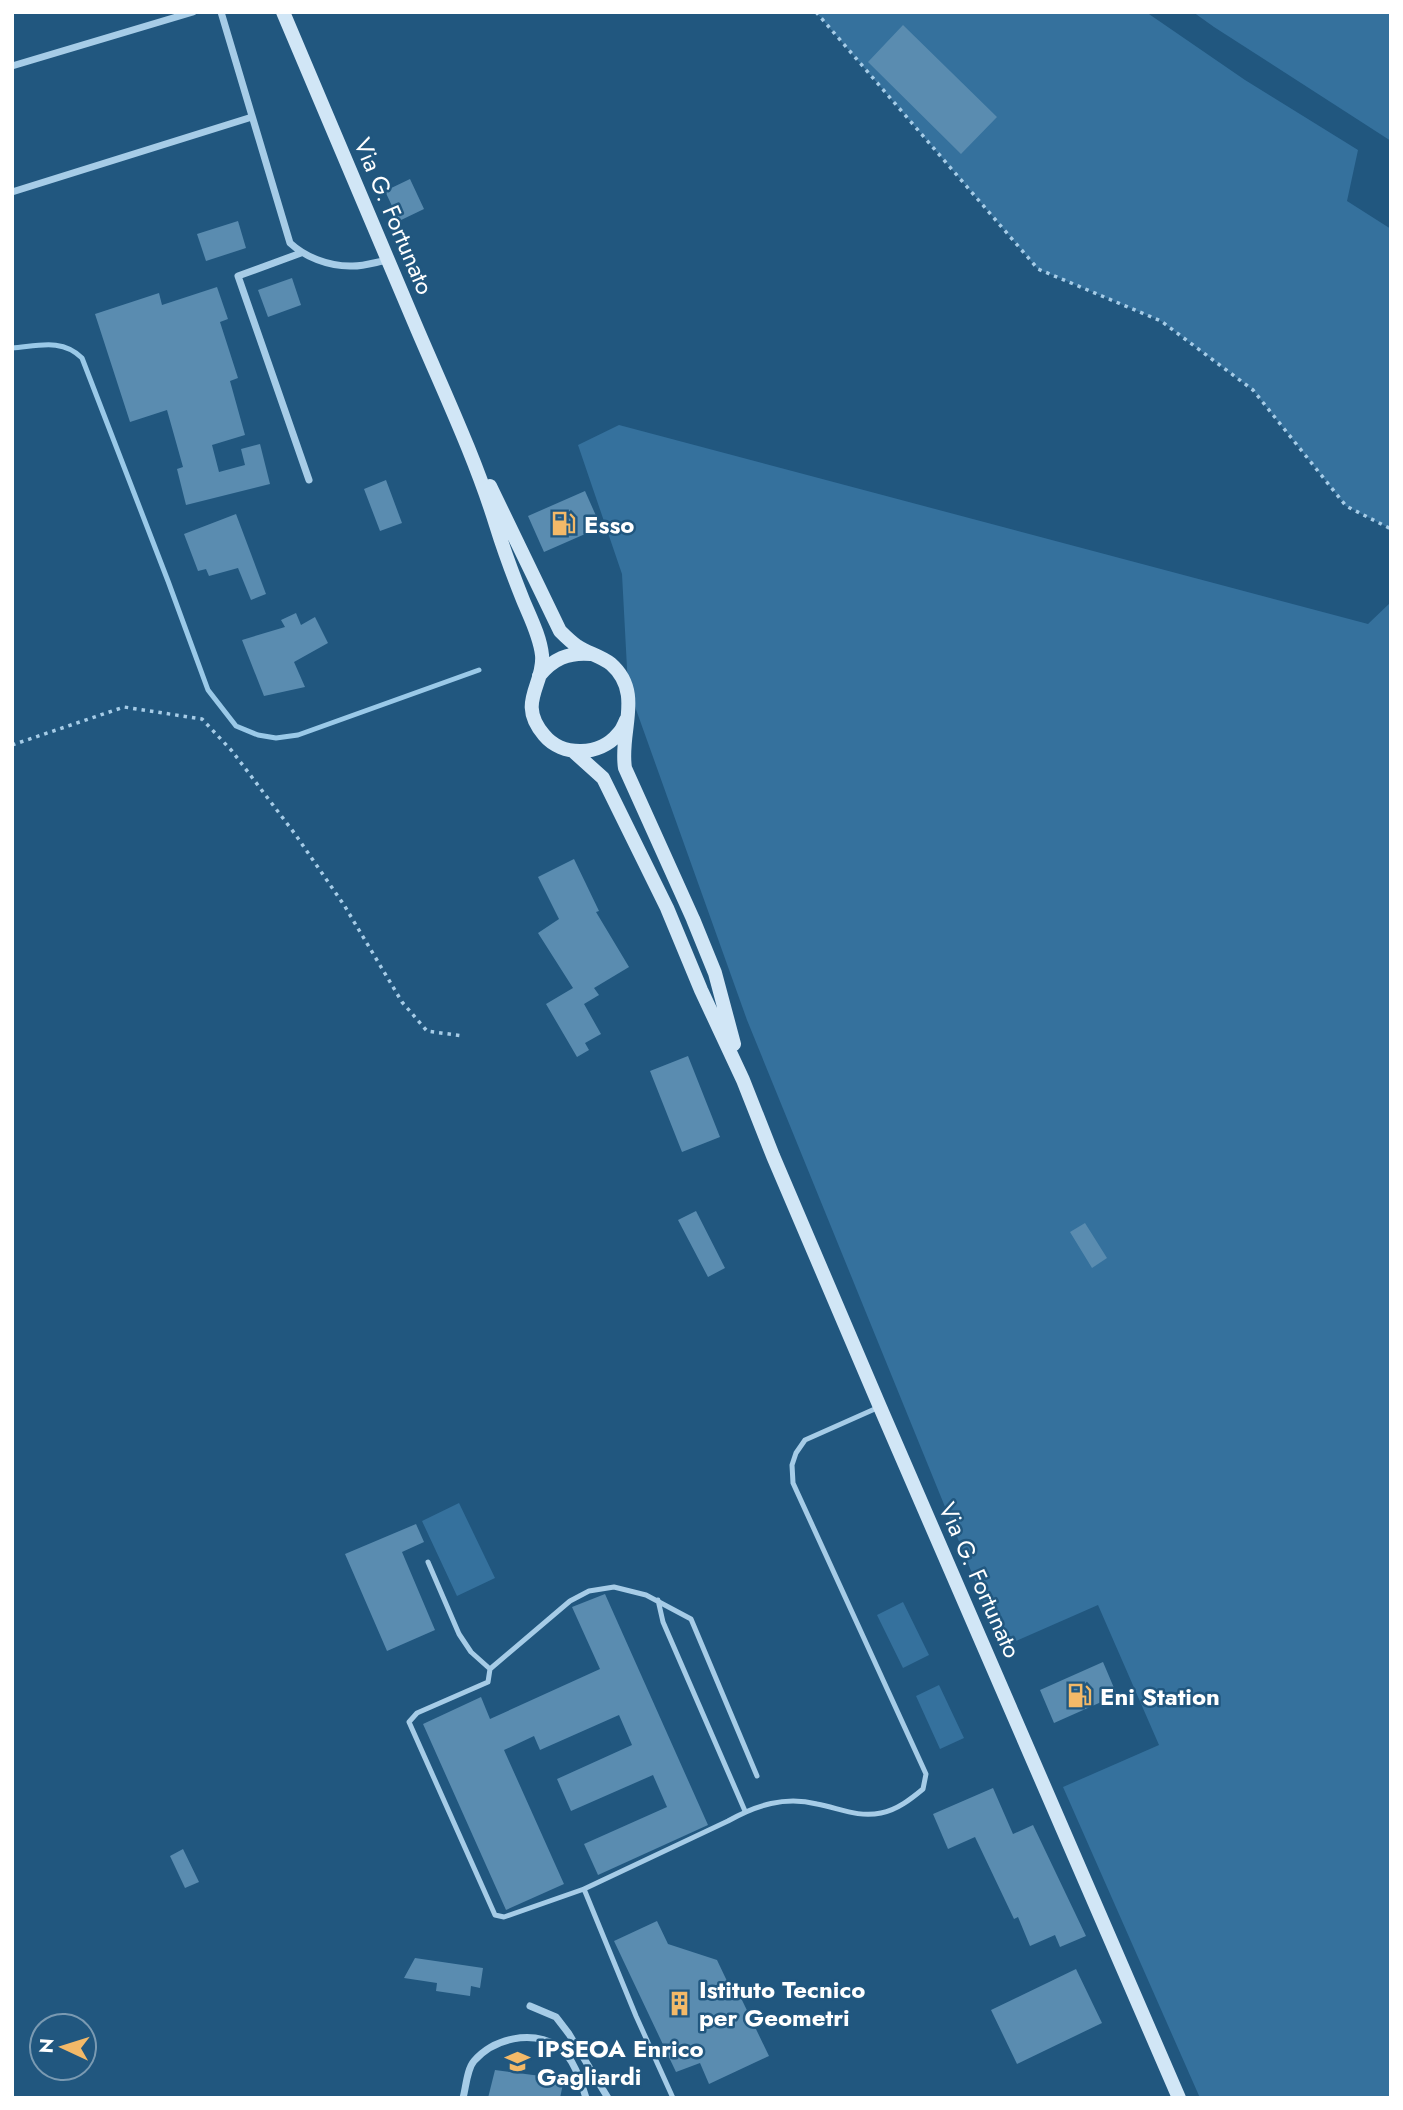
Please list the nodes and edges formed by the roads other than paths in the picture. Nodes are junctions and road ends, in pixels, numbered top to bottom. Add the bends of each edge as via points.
1 (193, 12) edge
2 (221, 12) edge
3 (284, 12) edge
4 (12, 66) edge
5 (252, 117) junction
6 (12, 192) edge
7 (302, 253) junction
8 (388, 260) junction
9 (463, 436) junction
10 (309, 481) dead end
11 (593, 654) junction
12 (538, 678) junction
13 (626, 720) junction
14 (573, 751) junction
15 (743, 1080) junction
16 (880, 1407) junction
17 (428, 1562) dead end
18 (658, 1600) junction
19 (490, 1669) junction
20 (757, 1776) dead end
21 (745, 1811) junction
22 (584, 1889) junction
23 (530, 2006) dead end
24 (463, 2098) edge
25 (586, 2098) edge
26 (608, 2098) edge
27 (673, 2098) edge
28 (1179, 2098) edge

1 - 4 street
2 - 5 street
3 - 8 main road, Via G. Fortunato
5 - 6 street
5 - 7 street via 290,243
7 - 8 street via 351,267
7 - 10 street via 238,276
8 - 9 main road, Via G. Fortunato
9 - 11 main road via 560,631
9 - 12 main road via 535,627 542,656
11 - 12 main road via 562,657
11 - 13 main road via 608,661 628,687
12 - 14 main road via 532,708 536,723 558,746
13 - 14 main road via 605,745
13 - 15 main road via 625,768 715,973
14 - 15 main road via 603,778
15 - 16 main road, Via G. Fortunato
16 - 21 lane via 805,1440 792,1465 793,1483 926,1774 923,1789 882,1813 859,1815 790,1801
16 - 28 main road, Via G. Fortunato
17 - 19 lane via 459,1634
18 - 19 lane via 614,1587 589,1591 570,1601
18 - 20 lane via 691,1619
18 - 21 lane via 663,1622
19 - 22 lane via 488,1682 417,1713 409,1722 495,1915 504,1917
21 - 22 lane
22 - 27 lane
23 - 26 street via 556,2018
24 - 25 street via 472,2063 482,2054 514,2038 535,2037 560,2047 580,2075

